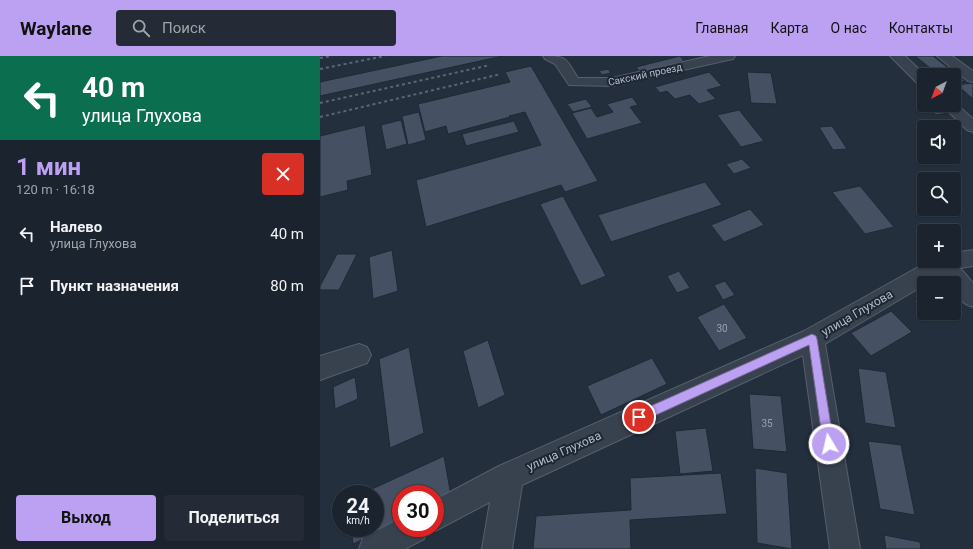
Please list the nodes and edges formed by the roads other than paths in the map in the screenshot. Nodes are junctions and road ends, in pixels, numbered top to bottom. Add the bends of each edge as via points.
1 (550, 56) edge
2 (728, 56) edge
3 (896, 56) edge
4 (944, 56) edge
5 (917, 76) edge
6 (973, 78) edge
7 (957, 112) edge
8 (973, 127) edge
9 (973, 258) edge
10 (961, 260) edge
11 (938, 268) edge
12 (954, 268) edge
13 (973, 298) edge
14 (812, 339) junction
15 (359, 355) dead end
16 (320, 368) edge
17 (509, 476) junction
18 (444, 511) edge
19 (396, 537) edge
20 (374, 549) edge
21 (497, 549) edge
22 (845, 549) edge

1 - 2 street, Сакский проезд via 560,61 574,82 580,83 612,82
3 - 5 street
4 - 6 street
7 - 8 street
9 - 10 street, улица Глухова
11 - 14 street, улица Глухова
12 - 13 street
14 - 17 street, улица Глухова
14 - 22 street
15 - 16 street
17 - 18 street, улица Глухова
17 - 21 street
19 - 20 street

